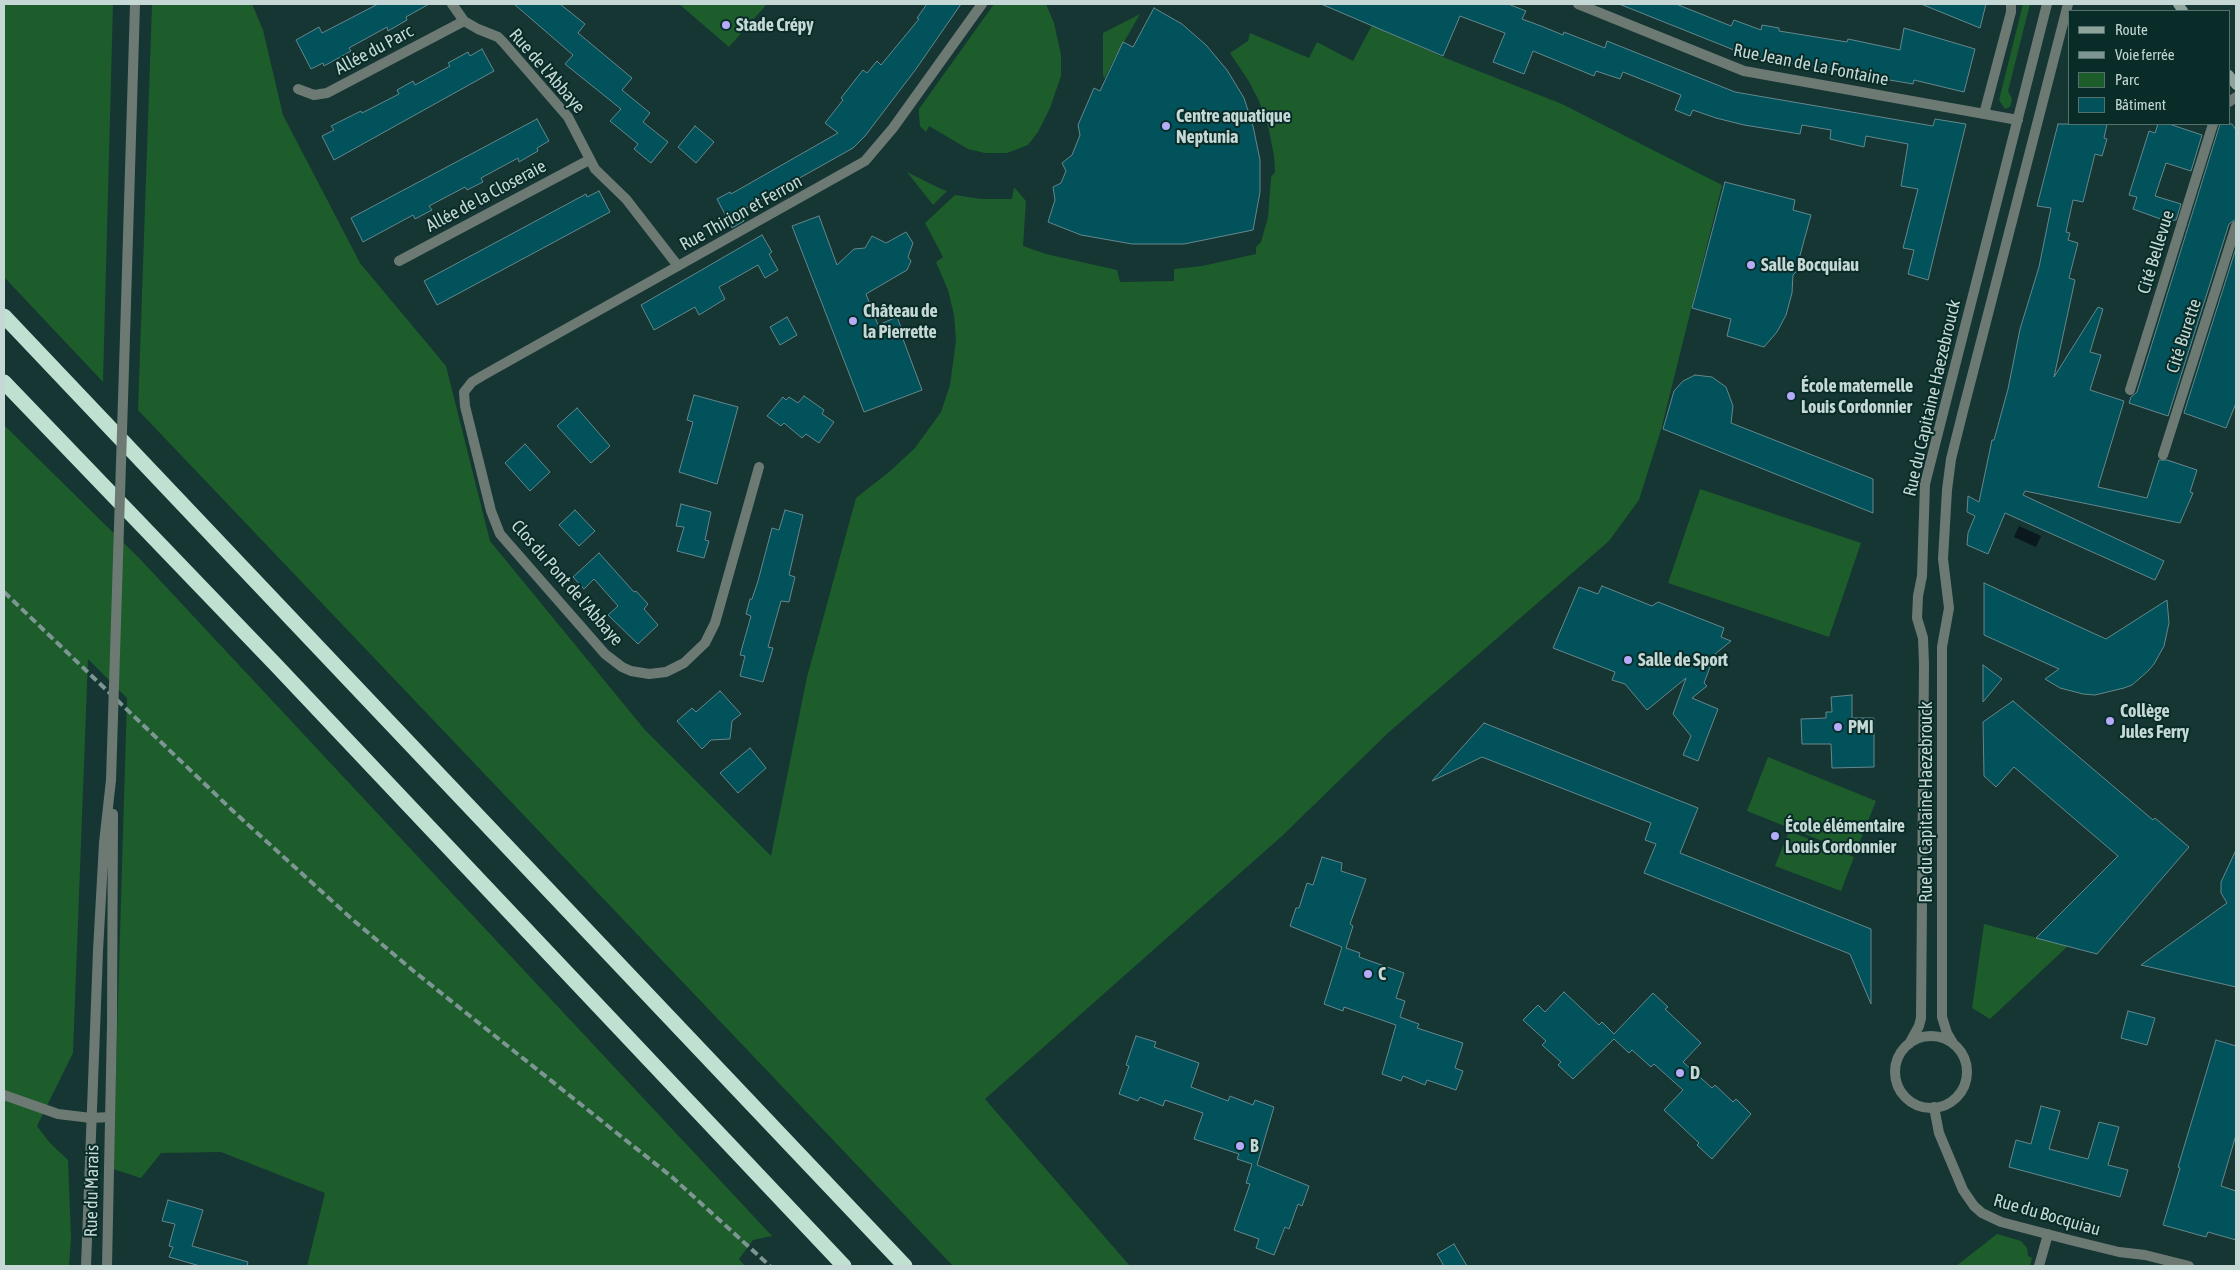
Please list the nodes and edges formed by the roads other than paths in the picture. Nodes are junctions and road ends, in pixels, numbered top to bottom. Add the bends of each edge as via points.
1 (135, 4) edge
2 (452, 4) edge
3 (982, 4) edge
4 (1578, 4) edge
5 (2011, 4) edge
6 (2047, 4) edge
7 (2068, 4) edge
8 (464, 20) junction
9 (298, 89) dead end
10 (1984, 114) junction
11 (2018, 120) junction
12 (2213, 125) edge
13 (589, 160) junction
14 (2236, 226) edge
15 (399, 261) dead end
16 (678, 266) junction
17 (4, 316) edge
18 (4, 382) edge
19 (2130, 390) dead end
20 (464, 392) joint
21 (2163, 456) dead end
22 (758, 467) dead end
23 (111, 780) junction
24 (1953, 1043) junction
25 (1908, 1044) junction
26 (4, 1096) edge
27 (1934, 1107) junction
28 (110, 1117) junction
29 (91, 1118) junction
30 (2048, 1234) junction
31 (86, 1266) edge
32 (107, 1266) edge
33 (844, 1266) edge
34 (905, 1266) edge
35 (2039, 1266) edge
36 (2189, 1266) edge

1 - 23 street, bridge
2 - 8 street, Rue de l'Abbaye
3 - 16 street, Rue Thirion et Ferron via 894,128 865,161
4 - 10 street, Rue Jean de La Fontaine via 1744,71
5 - 10 street
6 - 11 street, Rue du Capitaine Haezebrouck
7 - 24 street, Rue du Capitaine Haezebrouck via 1963,411 1948,482 1943,559 1950,608 1942,647 1942,1017 1946,1033
8 - 9 street, Allée du Parc via 327,93 314,95
8 - 13 street, Rue de l'Abbaye via 504,42 568,117
10 - 11 street, Rue Jean de La Fontaine
11 - 25 street, Rue du Capitaine Haezebrouck via 1925,484 1917,618 1923,638 1924,664 1920,1018
12 - 19 street, Cité Bellevue
13 - 15 street, Allée de la Closeraie
13 - 16 street, Rue de l'Abbaye via 626,199
14 - 21 street, Cité Burette
16 - 20 street, Rue Thirion et Ferron via 482,376
17 - 34 highway
18 - 33 highway
20 - 22 street, Clos du Pont de l'Abbaye via 491,511 500,534 605,654 631,671 666,672 688,660 705,643 715,623
23 - 28 street, Rue du Marais via 114,841
23 - 29 street, Rue du Marais via 102,870
24 - 25 street via 1931,1036
24 - 27 street via 1964,1058 1966,1082 1954,1099
25 - 27 street via 1899,1055 1896,1066 1899,1087 1913,1103
26 - 29 street via 58,1114
27 - 30 street, Rue du Bocquiau via 1943,1143 1963,1190 1974,1206 2001,1222
28 - 29 street
28 - 32 street, Rue du Marais
29 - 31 street, Rue du Marais
30 - 35 street
30 - 36 street, Rue du Bocquiau

